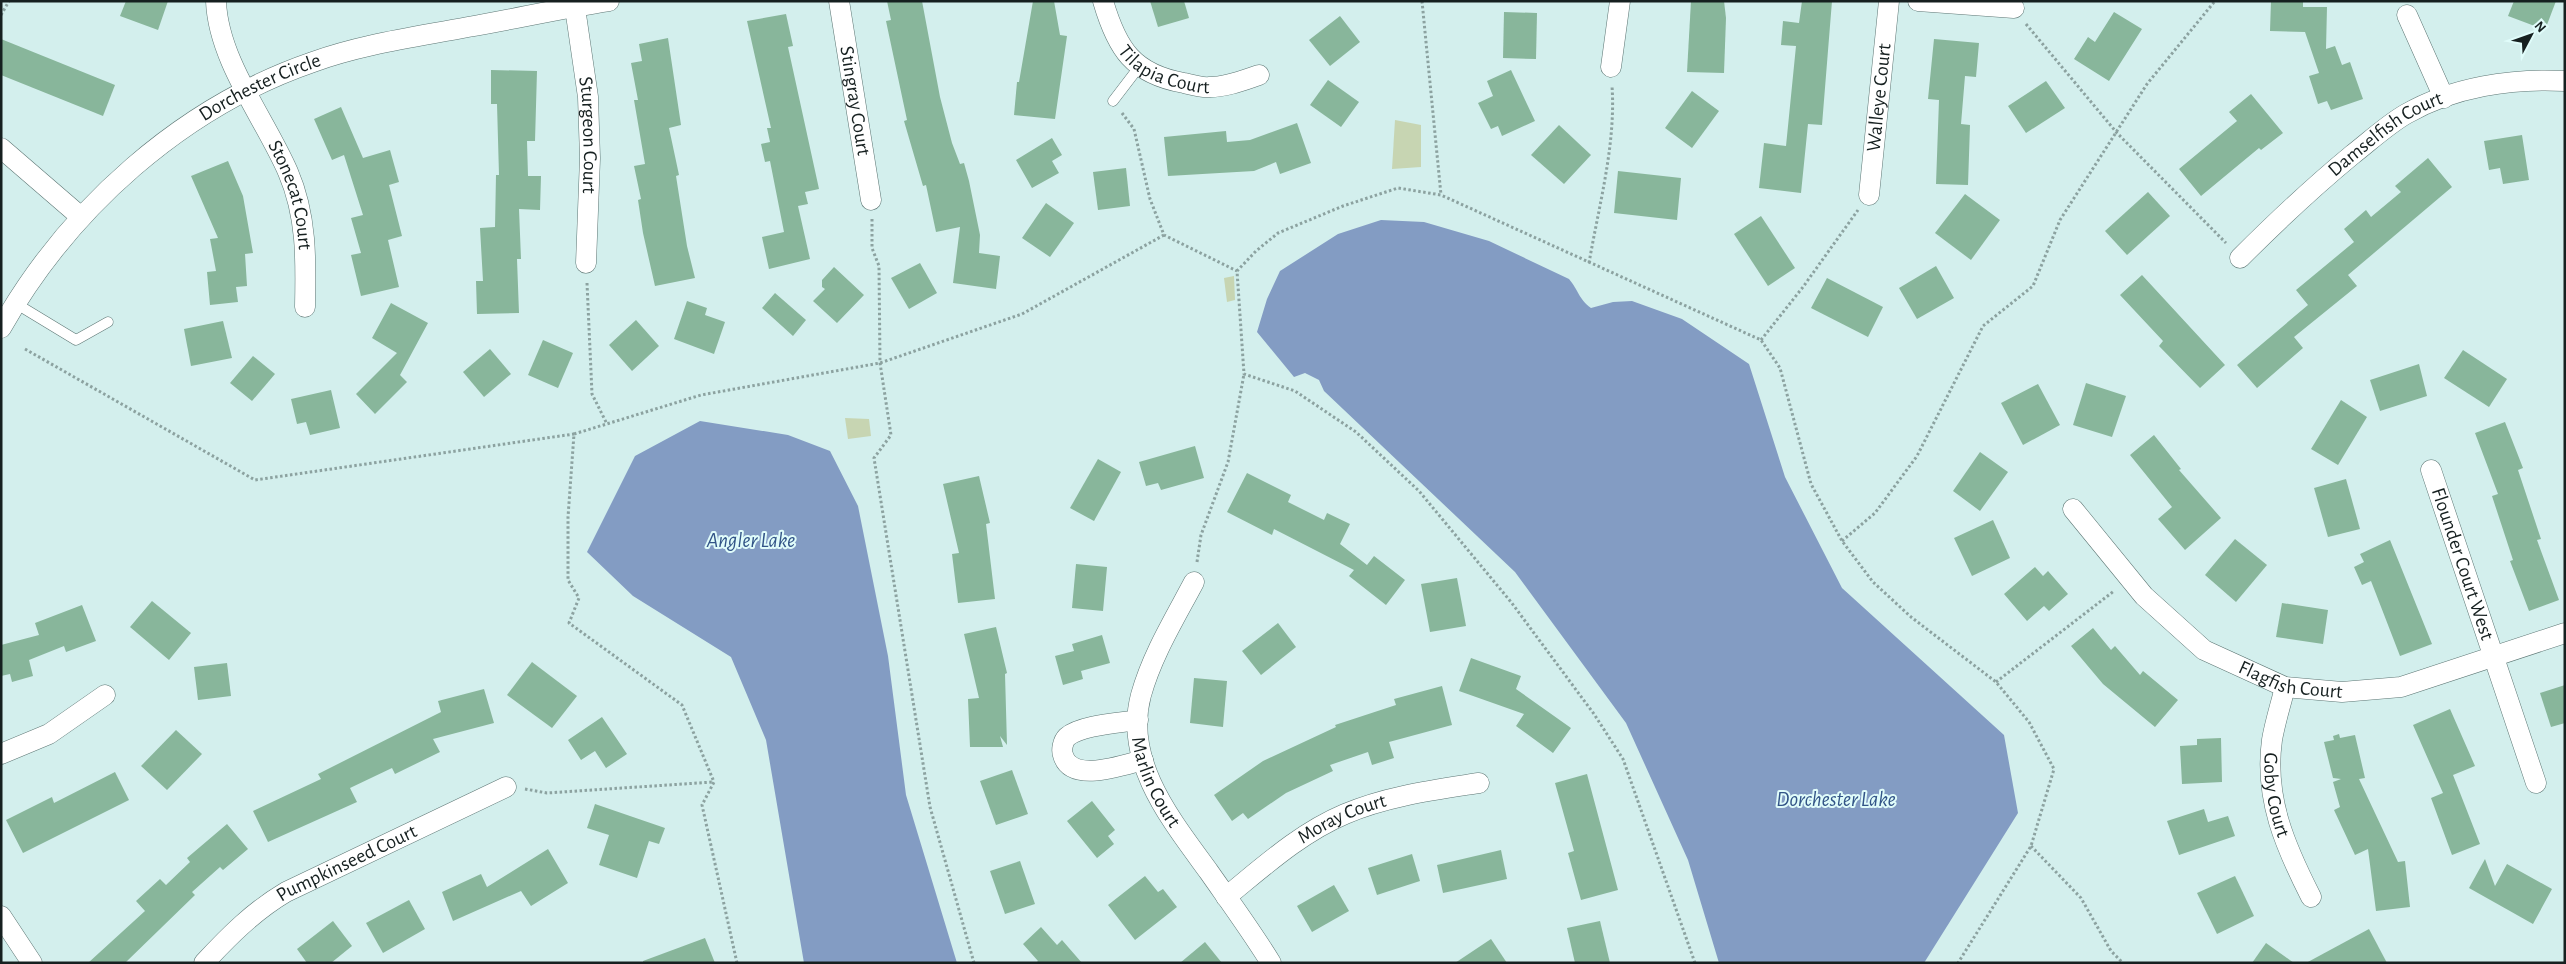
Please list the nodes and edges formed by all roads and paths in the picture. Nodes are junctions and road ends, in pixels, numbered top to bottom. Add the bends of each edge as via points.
1 (9, 1) edge
2 (216, 1) edge
3 (609, 1) edge
4 (839, 1) edge
5 (1103, 1) edge
6 (1422, 1) edge
7 (1620, 1) edge
8 (1889, 1) edge
9 (1918, 1) edge
10 (2215, 1) edge
11 (574, 4) edge
12 (2014, 8) joint
13 (1, 15) edge
14 (2407, 15) dead end
15 (1139, 68) junction
16 (1611, 68) joint
17 (1259, 75) dead end
18 (2565, 80) edge
19 (246, 91) junction
20 (2444, 98) junction
21 (1113, 101) joint
22 (2117, 133) junction
23 (1, 148) edge
24 (1441, 195) junction
25 (1869, 195) joint
26 (871, 200) joint
27 (80, 217) junction
28 (1164, 235) junction
29 (2240, 258) joint
30 (586, 263) joint
31 (1589, 263) junction
32 (1237, 271) junction
33 (15, 303) junction
34 (305, 307) dead end
35 (108, 322) dead end
36 (1, 328) edge
37 (1761, 340) junction
38 (25, 348) dead end
39 (880, 363) junction
40 (1244, 374) junction
41 (607, 424) junction
42 (574, 434) junction
43 (2431, 470) dead end
44 (2073, 509) dead end
45 (1842, 541) junction
46 (2131, 579) junction
47 (1194, 582) joint
48 (2565, 633) edge
49 (2494, 658) junction
50 (1996, 682) junction
51 (2285, 687) junction
52 (104, 695) dead end
53 (1138, 720) junction
54 (1, 754) edge
55 (1143, 760) junction
56 (714, 782) junction
57 (1479, 783) dead end
58 (2536, 783) dead end
59 (506, 787) joint
60 (2031, 846) junction
61 (1226, 897) junction
62 (2311, 897) dead end
63 (1, 916) edge
64 (32, 963) edge
65 (204, 963) edge
66 (737, 963) edge
67 (974, 963) edge
68 (1271, 963) edge
69 (1695, 963) edge
70 (1958, 963) edge
71 (2122, 963) edge

1 - 13 path
2 - 19 street, Stonecat Court via 224,40
3 - 11 street, Dorchester Circle
4 - 26 street, Stingray Court
5 - 15 street, Tilapia Court via 1110,23
6 - 24 path
7 - 16 street
8 - 25 street, Walleye Court
9 - 12 street
10 - 22 path via 2147,84
11 - 19 street, Dorchester Circle via 367,46 313,62
11 - 30 street, Sturgeon Court via 588,97 590,158
12 - 22 path
14 - 20 street
15 - 17 street, Tilapia Court via 1168,80 1210,88
15 - 21 lane
16 - 31 path via 1614,109
18 - 20 street, Damselfish Court via 2509,81
19 - 27 street, Dorchester Circle via 203,115 155,150
19 - 34 street, Stonecat Court via 289,174 301,212 305,234
20 - 29 street, Damselfish Court via 2420,107 2388,126 2295,202
21 - 28 path via 1134,129 1150,199
22 - 29 path
22 - 45 path via 2060,220 2033,286 1983,326 1917,456 1875,513
23 - 27 street
24 - 31 path
24 - 32 path via 1398,188 1343,206 1278,234
25 - 37 path via 1809,280
26 - 39 path via 872,248 879,266
27 - 33 street, Dorchester Circle via 43,261
28 - 32 path
28 - 39 path via 1022,314
30 - 41 path via 592,394
31 - 37 path
32 - 40 path
33 - 35 lane via 76,340
33 - 36 street, Dorchester Circle
37 - 45 path via 1780,368 1811,484
38 - 42 path via 254,480
39 - 41 path via 701,395
39 - 67 path via 891,435 874,458 930,807
40 - 47 path via 1228,462 1201,535
40 - 69 path via 1295,392 1356,432 1419,491 1511,602 1594,714 1623,759
41 - 42 path
42 - 56 path via 568,517 568,580 579,598 570,623 682,705
43 - 49 street, Flounder Court West
44 - 46 street, Flagfish Court
45 - 50 path via 1873,582 1911,617
46 - 50 path
46 - 51 street, Flagfish Court via 2144,596 2204,650
47 - 53 street, Marlin Court via 1147,676
48 - 49 street, Flagfish Court
49 - 51 street, Flagfish Court via 2382,690 2342,692
49 - 58 street, Flounder Court West
50 - 60 path via 2029,722 2054,769
51 - 62 street, Goby Court via 2272,739 2271,787 2281,834
52 - 54 street via 49,734
53 - 55 street, Marlin Court
53 - 55 street via 1082,730 1066,738 1062,748 1067,763 1082,771
55 - 61 street, Marlin Court via 1160,801
56 - 59 path via 547,793
56 - 66 path via 702,805
57 - 61 street, Moray Court via 1412,794 1345,814 1286,849
59 - 65 street, Pumpkinseed Court via 306,881 269,902
60 - 70 path
60 - 71 path via 2081,898 2111,951
61 - 68 street, Marlin Court
63 - 64 street

